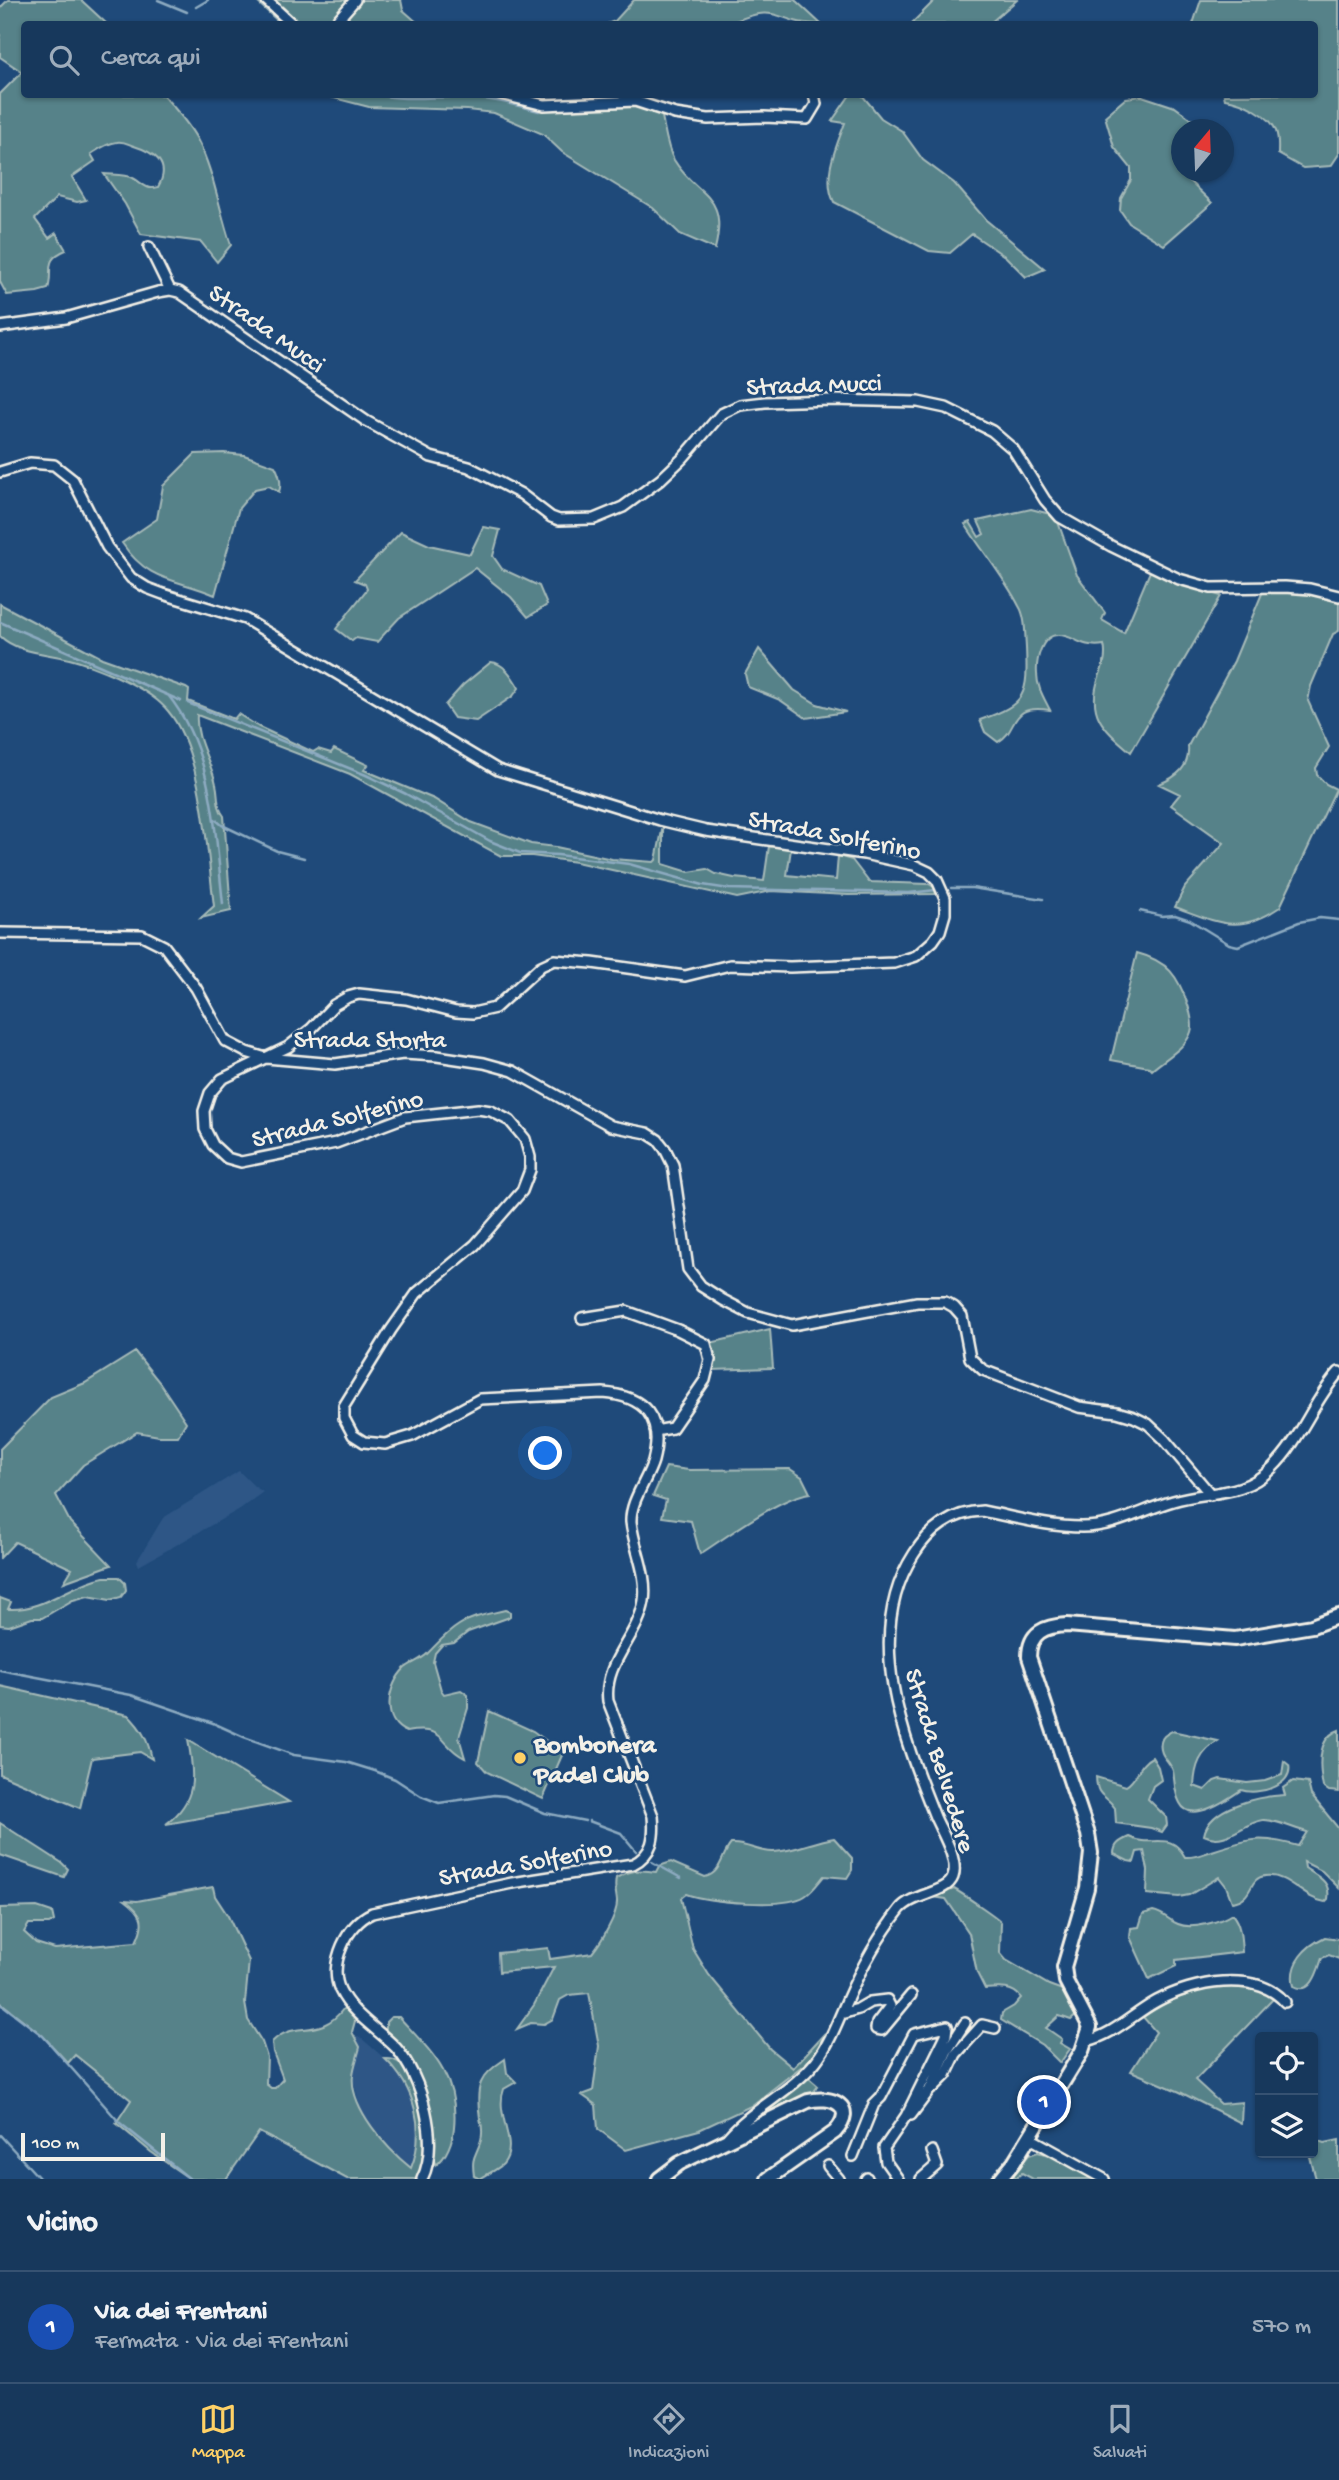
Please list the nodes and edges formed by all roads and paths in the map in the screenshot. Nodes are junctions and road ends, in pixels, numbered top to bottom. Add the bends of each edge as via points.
1 (266, 0) edge
2 (355, 0) edge
3 (289, 21) edge
4 (337, 21) edge
5 (516, 98) edge
6 (815, 98) edge
7 (149, 247) dead end
8 (170, 290) junction
9 (0, 327) edge
10 (0, 472) edge
11 (1339, 596) edge
12 (0, 933) edge
13 (266, 1058) junction
14 (582, 1318) dead end
15 (1339, 1372) edge
16 (655, 1431) junction
17 (1210, 1495) junction
18 (1339, 1616) edge
19 (911, 1995) dead end
20 (1285, 2002) dead end
21 (841, 2014) junction
22 (965, 2023) dead end
23 (995, 2028) dead end
24 (1087, 2041) junction
25 (929, 2091) junction
26 (906, 2116) junction
27 (1030, 2137) junction
28 (724, 2141) junction
29 (932, 2151) dead end
30 (853, 2156) dead end
31 (828, 2165) dead end
32 (422, 2179) edge
33 (659, 2179) edge
34 (768, 2179) edge
35 (839, 2179) edge
36 (898, 2179) edge
37 (921, 2179) edge
38 (1000, 2179) edge
39 (1104, 2179) edge

1 - 3 street
2 - 4 street
5 - 6 street via 544,105 635,101 708,120 807,119
7 - 8 street
8 - 9 street, Strada Mucci via 66,318
8 - 11 street, Strada Mucci via 194,301 366,421 431,457 469,467 559,520 594,519 623,507 677,465 722,414 740,405 918,402 956,412 992,431 1013,449 1060,517 1179,579 1212,588 1285,587
10 - 13 street, Strada Solferino via 30,463 54,465 73,480 107,547 131,578 163,594 246,619 498,770 706,831 914,865 937,880 945,898 940,931 926,949 905,961 730,965 685,976 554,960 541,966 505,1001 483,1012 462,1013 406,999 348,997 311,1030
12 - 13 street via 142,935 164,946 196,988 225,1041
13 - 16 street, Strada Solferino via 222,1079 211,1093 204,1111 205,1129 227,1158 255,1161 336,1143 405,1116 478,1109 510,1121 527,1146 530,1170 522,1191 475,1245 417,1293 349,1395 344,1418 353,1435 364,1442 385,1444 412,1437 480,1399 603,1393 639,1402 652,1417
13 - 17 street, Strada Storta via 335,1064 403,1055 484,1063 513,1071 611,1126 647,1133 666,1149 673,1166 688,1269 701,1286 748,1313 792,1325 917,1302 945,1302 962,1316 970,1358 983,1370 1079,1407 1117,1412 1148,1424
14 - 16 street via 626,1311 706,1344 710,1360 705,1380 672,1428
15 - 17 street, Strada Belvedere via 1289,1450 1270,1470 1241,1488
16 - 32 street, Strada Solferino via 653,1461 631,1520 644,1578 644,1601 613,1664 607,1691 653,1816 648,1852 633,1864 512,1883 372,1913 353,1926 344,1941 337,1970 340,1990 396,2049 424,2099 428,2158
17 - 21 street, Strada Belvedere via 1178,1500 1092,1527 970,1511 946,1520 921,1543 891,1608 890,1667 906,1732 954,1873 947,1885 902,1906 860,1972
18 - 24 main road via 1312,1626 1235,1639 1067,1625 1048,1626 1033,1638 1028,1657 1085,1820 1091,1853 1087,1888 1064,1967 1066,1981 1090,2026
19 - 21 street via 882,2030 876,2029 877,2023 890,2006 887,2000 870,2001
20 - 24 street via 1250,1982 1227,1981 1168,1996
21 - 28 street, Strada Belvedere via 823,2052 809,2069
22 - 25 street
23 - 25 street via 982,2025
24 - 27 main road
25 - 26 street
26 - 30 street via 947,2026 914,2034 874,2104
26 - 36 street via 884,2148 886,2162
27 - 38 main road
27 - 39 street
28 - 33 main road
28 - 34 main road via 808,2101 829,2098 839,2103 844,2116 835,2132
29 - 37 street via 937,2165
31 - 35 street

